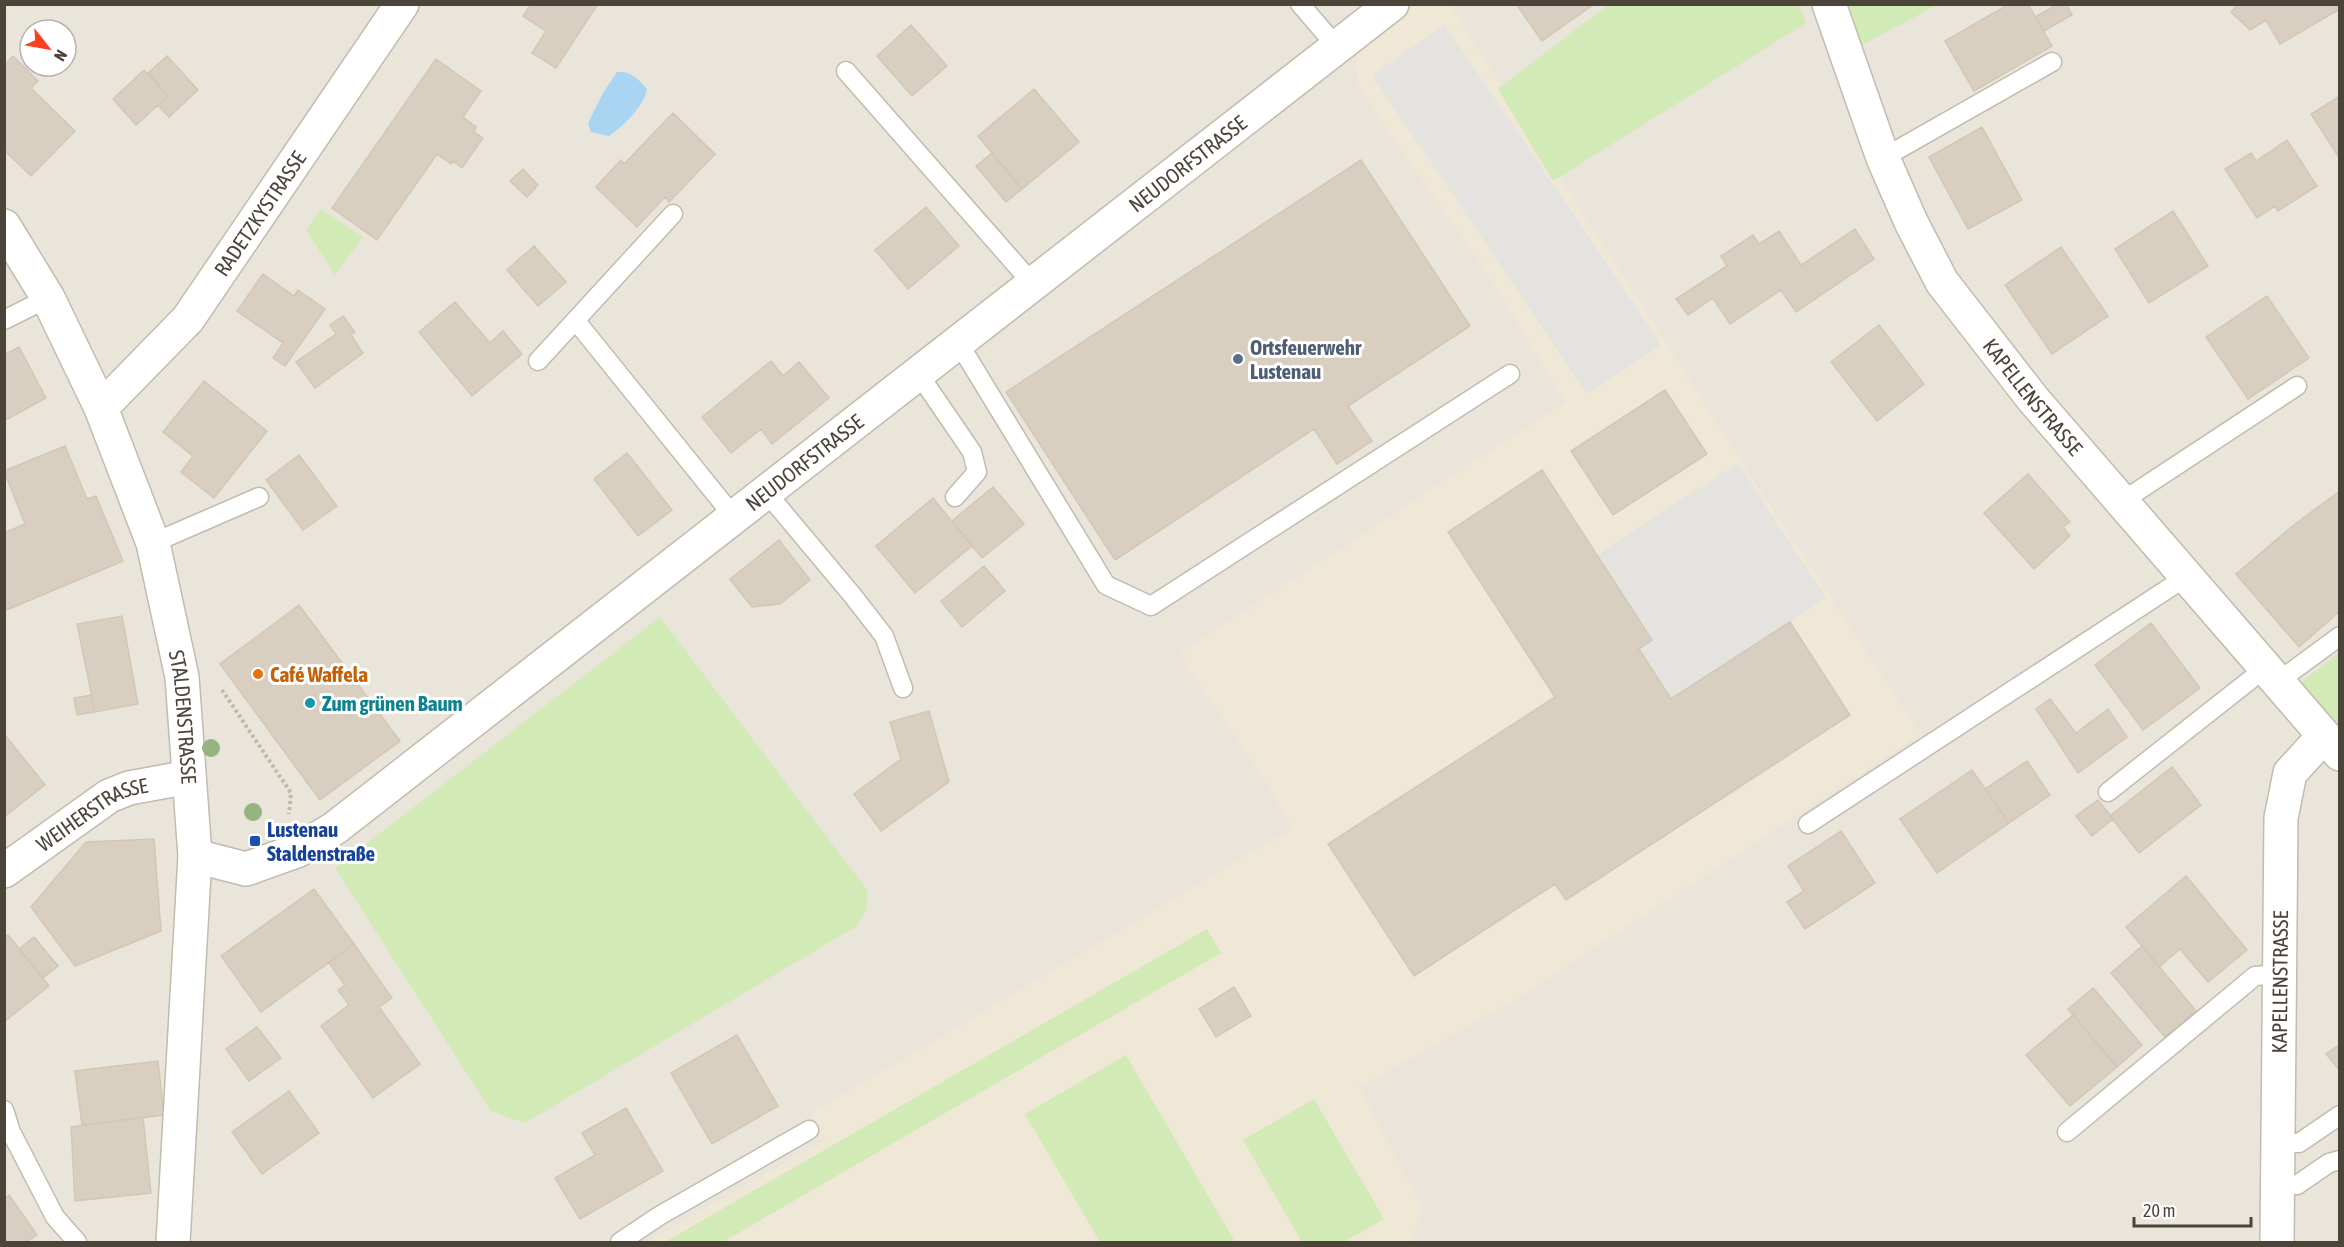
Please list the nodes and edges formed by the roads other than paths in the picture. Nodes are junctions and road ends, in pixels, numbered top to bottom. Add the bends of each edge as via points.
1 (402, 4) edge
2 (1300, 4) edge
3 (1392, 4) edge
4 (1829, 4) edge
5 (1337, 47) junction
6 (2052, 62) dead end
7 (846, 71) dead end
8 (1883, 158) junction
9 (673, 214) dead end
10 (4, 226) edge
11 (1032, 284) junction
12 (48, 298) junction
13 (4, 320) edge
14 (576, 321) junction
15 (957, 342) junction
16 (538, 361) dead end
17 (918, 373) junction
18 (1510, 375) dead end
19 (2297, 386) dead end
20 (101, 408) junction
21 (766, 492) junction
22 (259, 497) dead end
23 (955, 497) dead end
24 (2121, 502) junction
25 (734, 517) junction
26 (153, 543) junction
27 (2186, 577) junction
28 (2340, 636) edge
29 (2270, 676) junction
30 (903, 688) dead end
31 (2331, 745) edge
32 (189, 777) junction
33 (2108, 792) dead end
34 (1808, 824) dead end
35 (195, 856) junction
36 (4, 871) edge
37 (2280, 974) junction
38 (4, 1110) edge
39 (2340, 1114) edge
40 (809, 1130) dead end
41 (2067, 1132) dead end
42 (2278, 1143) junction
43 (2340, 1160) edge
44 (2277, 1183) junction
45 (71, 1241) edge
46 (173, 1242) edge
47 (620, 1242) edge
48 (2277, 1242) edge

1 - 20 street, RADETZKYSTRASSE via 188,319
2 - 5 lane
3 - 5 street, NEUDORFSTRASSE
4 - 8 street, KAPELLENSTRASSE
5 - 11 street, NEUDORFSTRASSE
6 - 8 lane
7 - 11 lane
8 - 24 street, KAPELLENSTRASSE via 1942,282 1997,355
9 - 14 lane
10 - 12 street, STALDENSTRASSE
11 - 15 street, NEUDORFSTRASSE
12 - 13 lane
12 - 20 street, STALDENSTRASSE
14 - 16 lane
14 - 25 lane
15 - 17 street, NEUDORFSTRASSE
15 - 18 lane via 1106,585 1151,606
17 - 21 street, NEUDORFSTRASSE
17 - 23 lane via 972,452 977,472
19 - 24 lane
20 - 26 street, STALDENSTRASSE
21 - 25 street, NEUDORFSTRASSE
21 - 30 lane via 884,636
22 - 26 lane
24 - 27 street, KAPELLENSTRASSE
25 - 35 street, NEUDORFSTRASSE via 335,828 299,850 246,869
26 - 32 street, STALDENSTRASSE via 182,677
27 - 29 street, KAPELLENSTRASSE
27 - 34 lane
28 - 29 lane
29 - 31 street, KAPELLENSTRASSE
29 - 33 lane
31 - 37 street, KAPELLENSTRASSE via 2290,773 2281,818
32 - 35 street, STALDENSTRASSE
32 - 36 street, WEIHERSTRASSE via 129,788 109,796
35 - 46 street, STALDENSTRASSE
37 - 41 lane via 2255,976
37 - 42 street, KAPELLENSTRASSE
38 - 45 lane via 11,1132
39 - 42 lane via 2299,1143
40 - 47 lane
42 - 44 street, KAPELLENSTRASSE
43 - 44 lane via 2297,1185
44 - 48 street, KAPELLENSTRASSE

